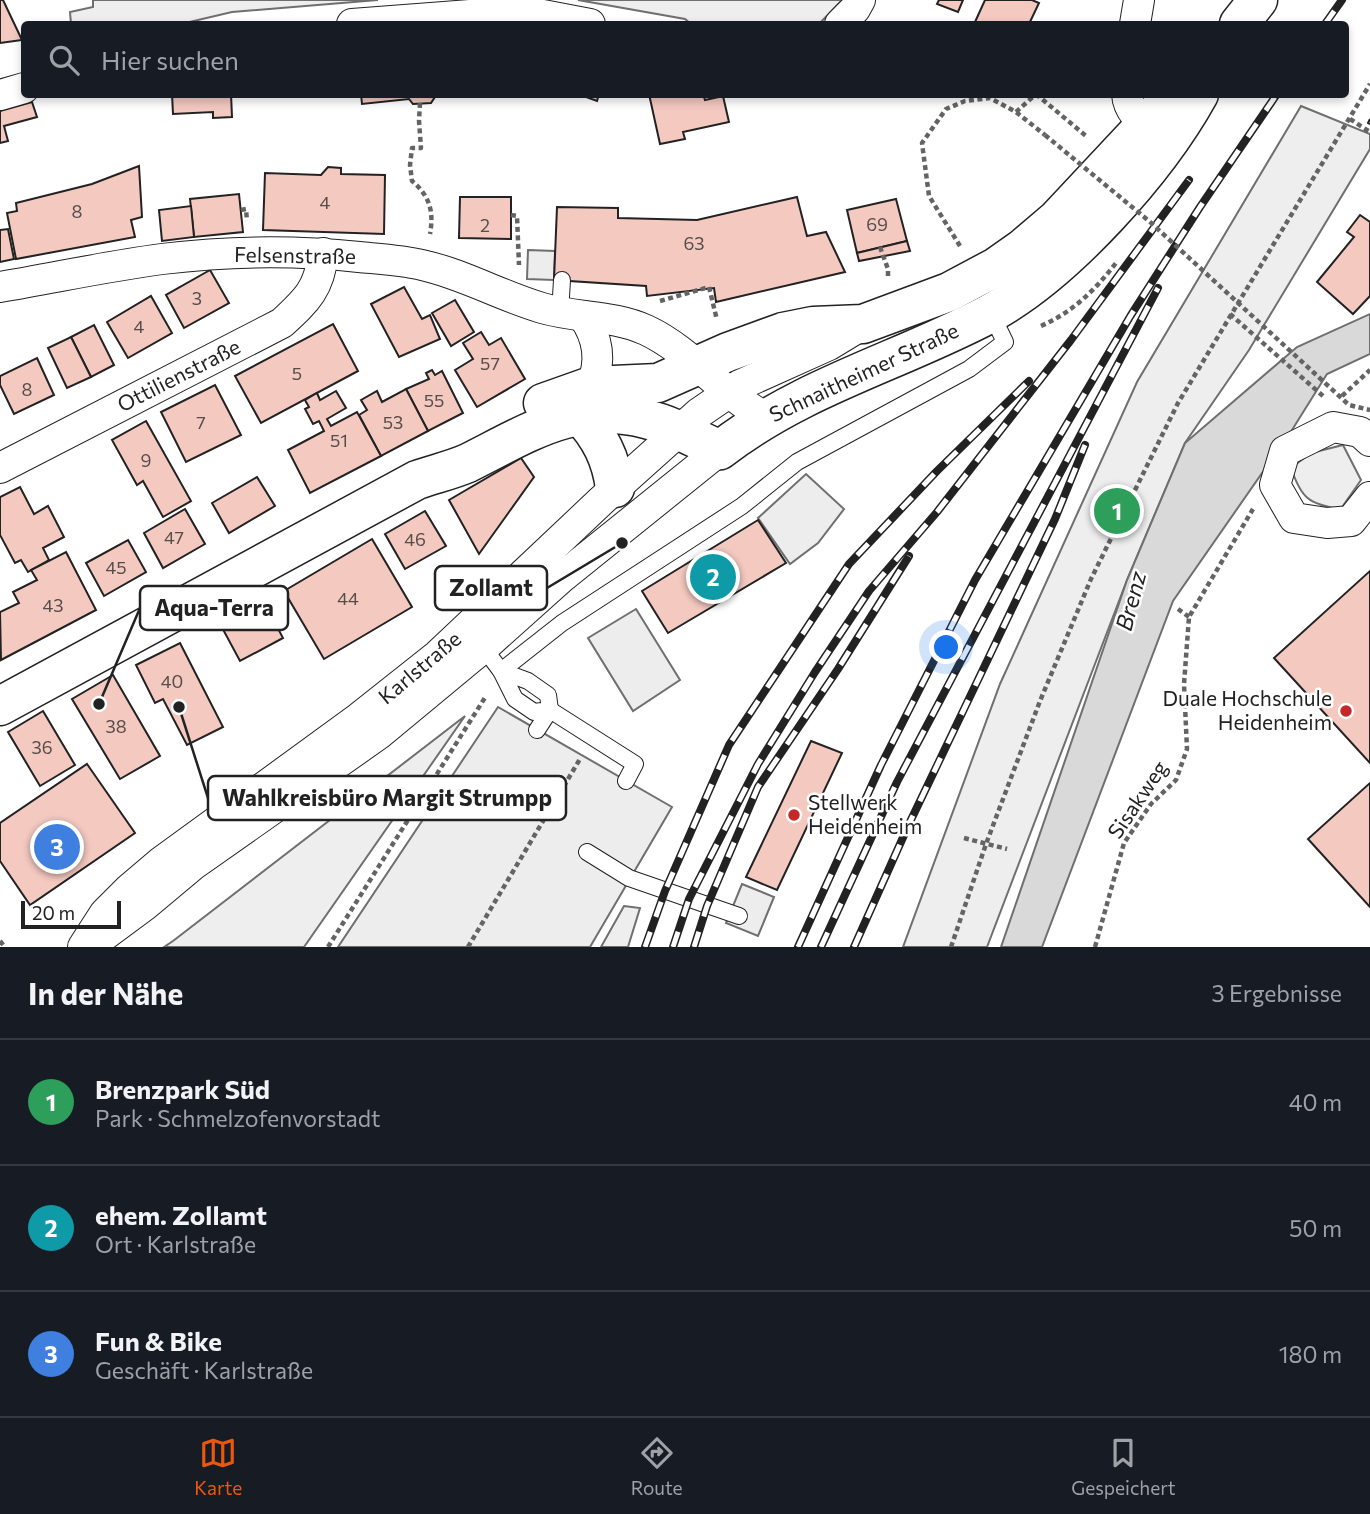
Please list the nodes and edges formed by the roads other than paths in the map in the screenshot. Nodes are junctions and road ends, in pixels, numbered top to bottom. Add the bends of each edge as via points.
1 (860, 0) edge
2 (1139, 0) edge
3 (1258, 0) edge
4 (391, 21) edge
5 (574, 21) edge
6 (843, 21) edge
7 (1136, 21) edge
8 (1241, 21) edge
9 (21, 89) edge
10 (0, 96) edge
11 (1170, 98) edge
12 (1191, 98) edge
13 (1147, 121) edge
14 (323, 253) junction
15 (562, 280) dead end
16 (0, 287) edge
17 (984, 295) junction
18 (572, 314) junction
19 (863, 324) junction
20 (698, 367) junction
21 (728, 392) junction
22 (1325, 398) road end
23 (585, 400) junction
24 (765, 417) junction
25 (1367, 428) edge
26 (678, 430) junction
27 (720, 450) junction
28 (0, 468) edge
29 (615, 488) junction
30 (1370, 497) edge
31 (484, 648) junction
32 (0, 706) edge
33 (550, 710) junction
34 (537, 730) dead end
35 (626, 781) dead end
36 (587, 852) dead end
37 (739, 916) dead end
38 (85, 947) edge

1 - 6 street
2 - 7 street
3 - 8 street
4 - 5 street via 522,11
9 - 10 street
11 - 13 street, Schnaitheimer Straße
12 - 13 street, Schnaitheimer Straße
13 - 17 street, Schnaitheimer Straße via 1057,219 1023,248
14 - 16 street, Felsenstraße via 163,259
14 - 18 street, Felsenstraße via 425,265 514,299
14 - 28 street, Ottilienstraße via 321,273 310,297 282,323
15 - 18 lane
17 - 19 street, Schnaitheimer Straße via 911,308
17 - 24 street, Schnaitheimer Straße
17 - 31 lane via 1005,342 969,369 797,462 742,506 562,623
18 - 20 street, Felsenstraße via 646,330
18 - 23 street via 591,328 596,340 598,364
19 - 20 street, Schnaitheimer Straße via 783,332
19 - 21 street, Karlstraße
20 - 21 street, Felsenstraße
20 - 23 street, Schnaitheimer Straße via 658,383
21 - 24 street, Felsenstraße
21 - 26 street, Karlstraße
22 - 25 street
23 - 26 street, Schnaitheimer Straße via 601,413 648,419
23 - 29 street via 612,466
23 - 32 street, Schnaitheimer Straße via 465,464 417,480
24 - 27 street, Schnaitheimer Straße
25 - 30 street via 1333,427 1285,451 1275,485 1294,518 1327,523 1351,521
26 - 27 street, Schnaitheimer Straße
26 - 29 street, Karlstraße
27 - 31 street, Karlstraße via 561,578
29 - 31 street, Karlstraße
31 - 33 lane via 515,699 534,712
31 - 38 street, Karlstraße via 439,654 161,862 105,914
33 - 34 lane
33 - 35 lane via 635,764
36 - 37 lane via 629,878

